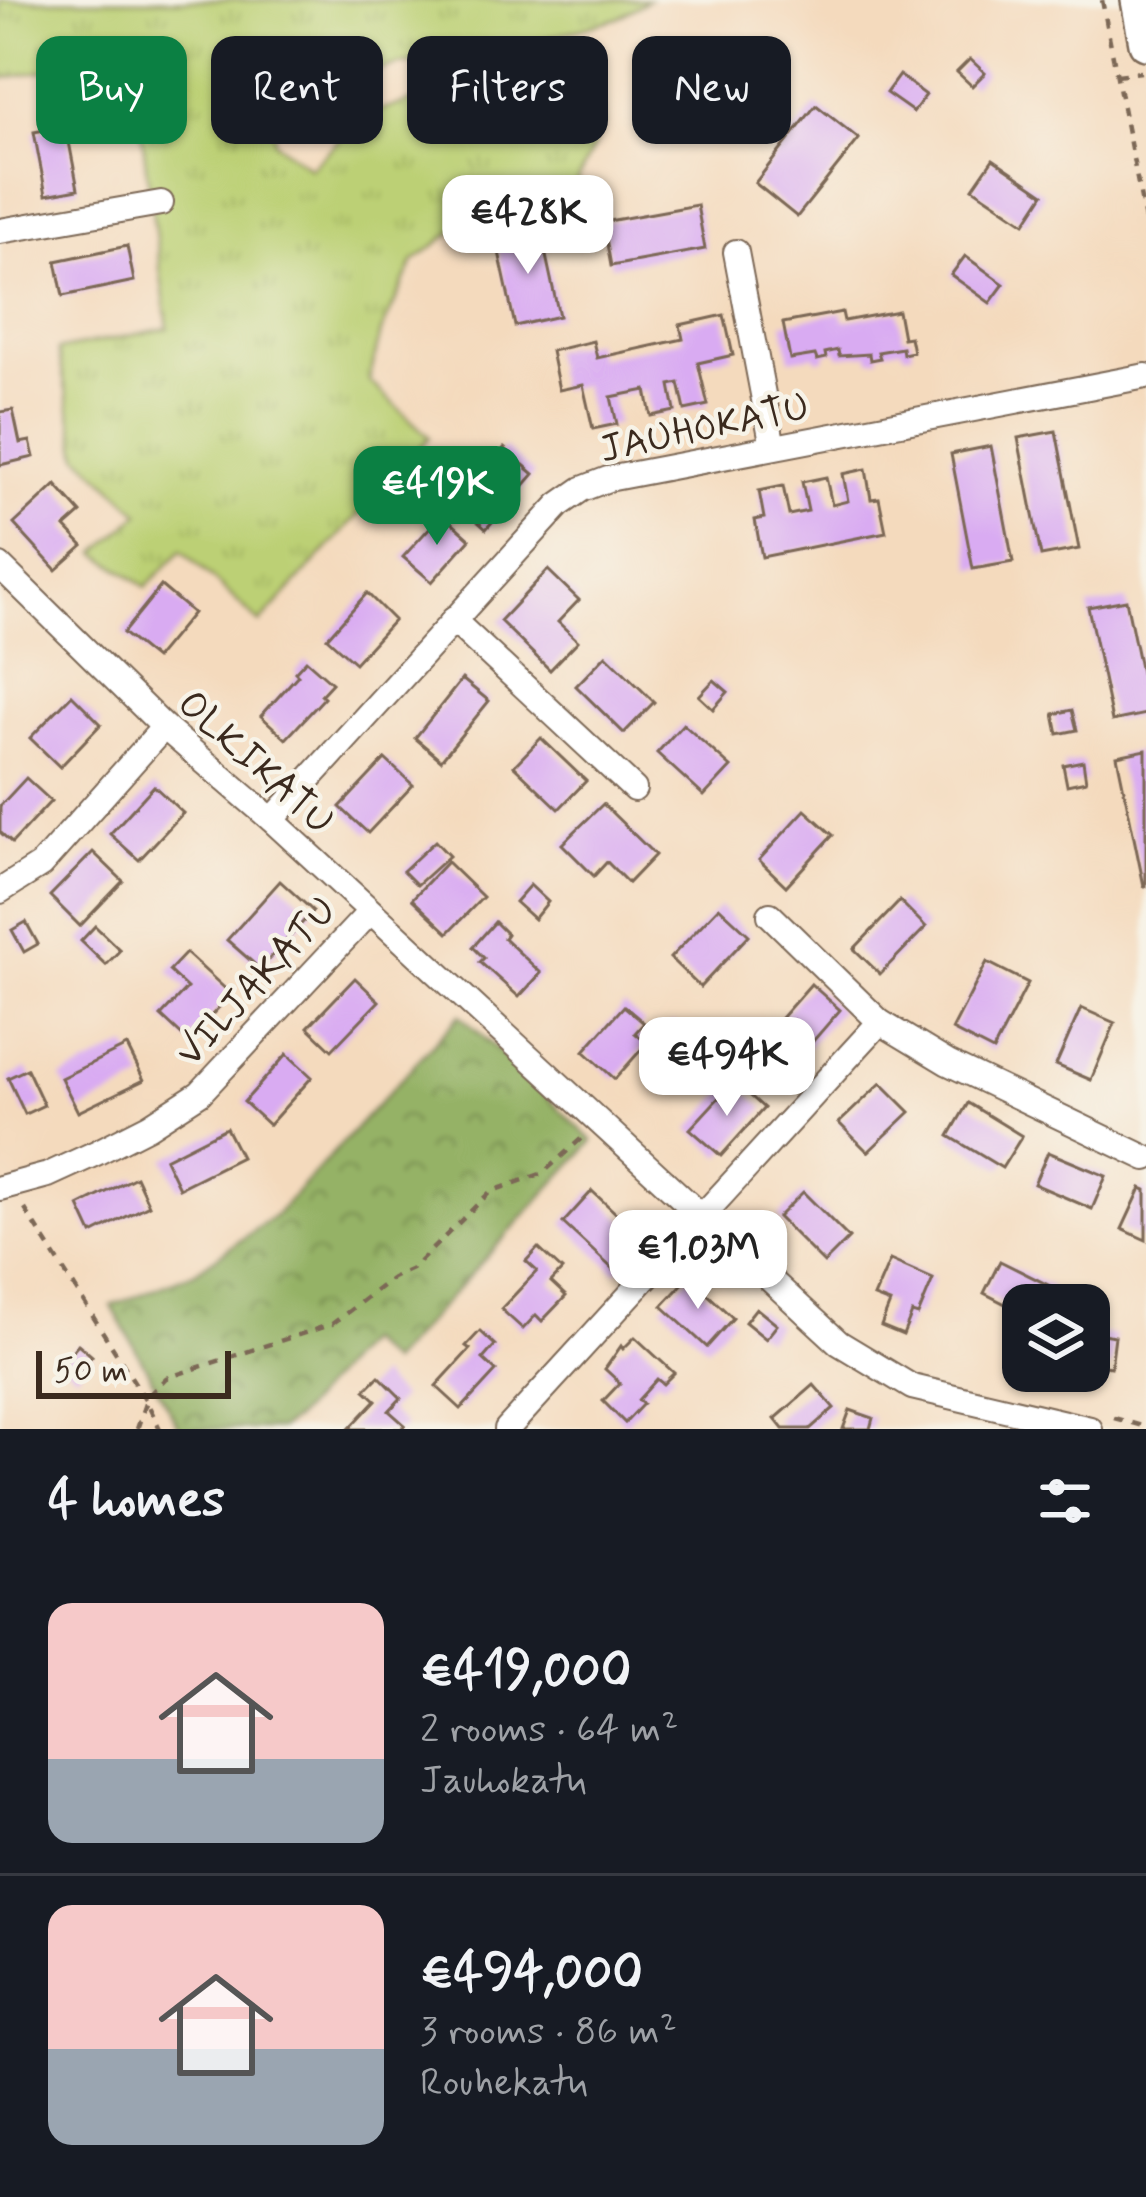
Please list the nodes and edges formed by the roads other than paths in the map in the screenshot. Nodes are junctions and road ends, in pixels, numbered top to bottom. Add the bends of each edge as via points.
1 (1138, 0) edge
2 (1146, 43) edge
3 (161, 203) dead end
4 (0, 231) edge
5 (736, 252) dead end
6 (1146, 376) edge
7 (773, 447) junction
8 (0, 566) edge
9 (453, 620) junction
10 (164, 728) junction
11 (634, 789) dead end
12 (272, 820) junction
13 (0, 891) edge
14 (369, 913) junction
15 (770, 915) dead end
16 (880, 1022) junction
17 (1146, 1158) edge
18 (5, 1187) edge
19 (701, 1217) junction
20 (507, 1429) edge
21 (1090, 1429) edge

1 - 2 street
3 - 4 street
5 - 7 street
6 - 7 street, JAUHOKATU
7 - 9 street, JAUHOKATU via 582,489
8 - 10 street, OLKIKATU
9 - 11 street
9 - 12 street, JAUHOKATU
10 - 12 street, OLKIKATU
10 - 13 street via 41,866
12 - 14 street, OLKIKATU
14 - 18 street, VILJAKATU via 200,1094 96,1153
14 - 19 street, OLKIKATU
15 - 16 street
16 - 17 street
16 - 19 street
19 - 20 street
19 - 21 street, OLKIKATU via 870,1365 912,1387

